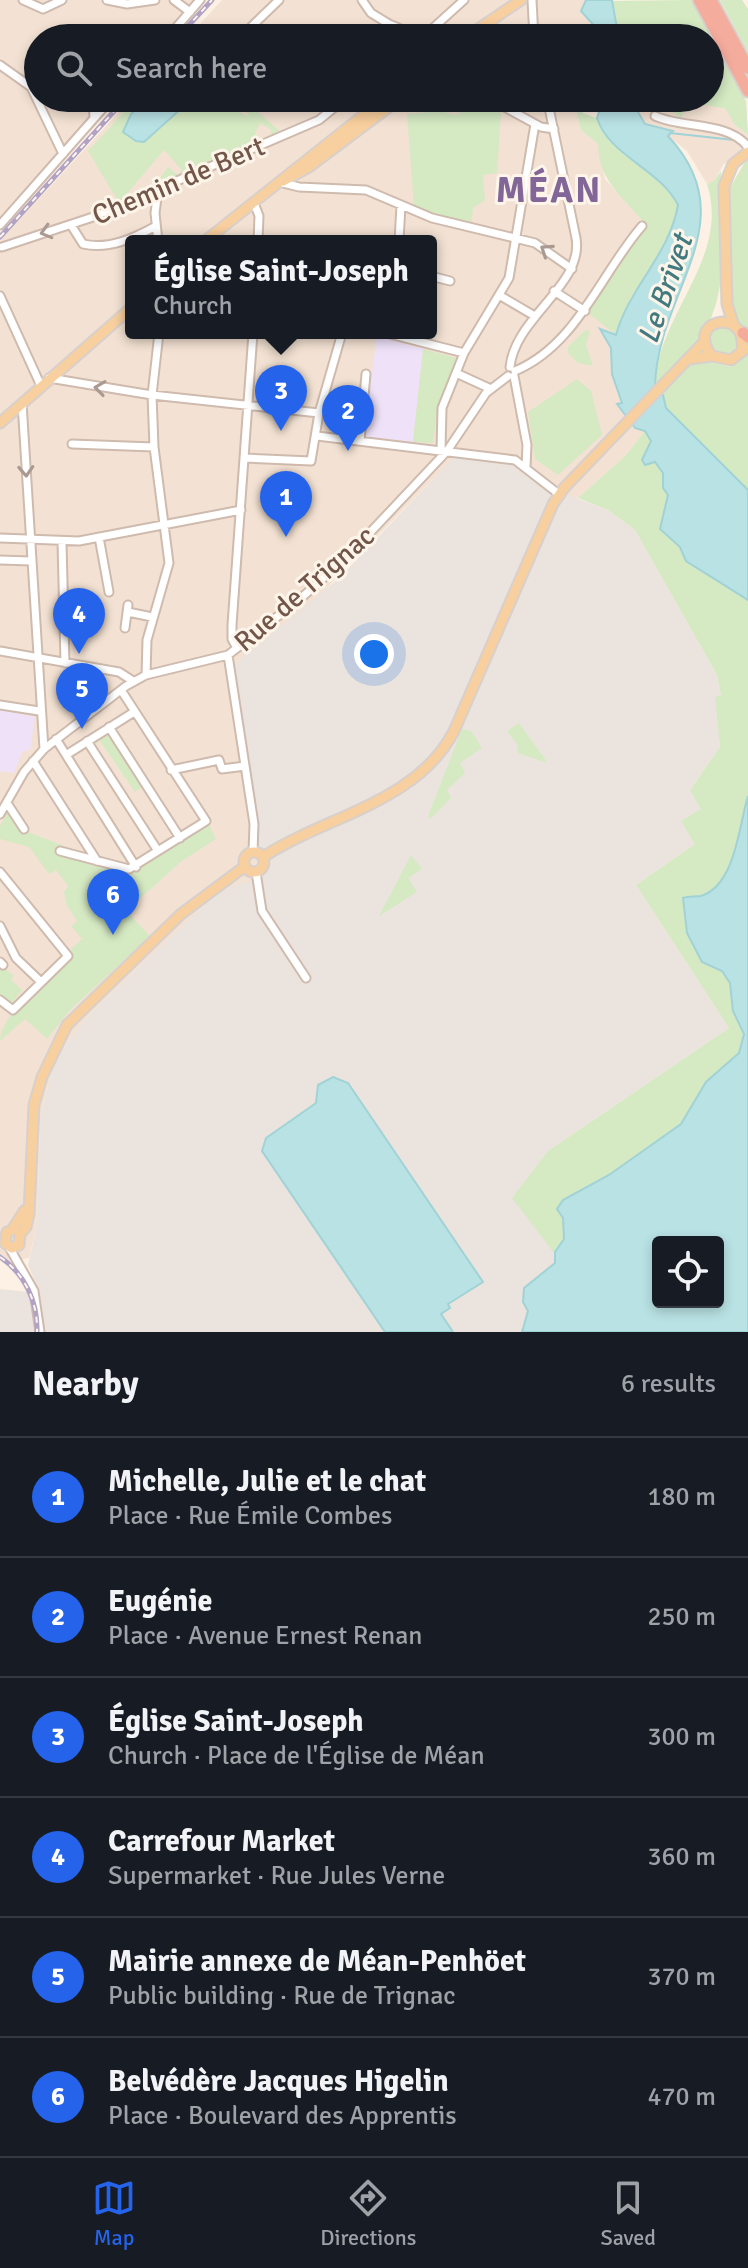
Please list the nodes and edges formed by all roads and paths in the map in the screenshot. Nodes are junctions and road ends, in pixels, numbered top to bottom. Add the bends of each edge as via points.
1 (23, 0) edge
2 (62, 0) edge
3 (107, 0) edge
4 (155, 0) edge
5 (174, 0) edge
6 (200, 0) edge
7 (279, 0) edge
8 (362, 0) edge
9 (464, 0) edge
10 (521, 0) edge
11 (532, 0) edge
12 (699, 0) edge
13 (711, 0) edge
14 (190, 12) junction
15 (493, 20) junction
16 (179, 24) edge
17 (254, 24) edge
18 (389, 24) edge
19 (437, 24) edge
20 (487, 24) edge
21 (490, 24) edge
22 (533, 24) edge
23 (712, 24) edge
24 (724, 46) edge
25 (0, 65) edge
26 (748, 68) edge
27 (24, 82) edge
28 (748, 91) edge
29 (43, 112) edge
30 (94, 112) edge
31 (99, 112) edge
32 (329, 112) edge
33 (366, 112) edge
34 (382, 112) edge
35 (513, 112) edge
36 (550, 112) edge
37 (655, 116) dead end
38 (94, 118) junction
39 (535, 124) junction
40 (554, 129) junction
41 (748, 150) edge
42 (63, 152) junction
43 (279, 182) junction
44 (158, 190) junction
45 (142, 197) junction
46 (254, 203) junction
47 (401, 205) junction
48 (155, 213) junction
49 (0, 225) edge
50 (71, 225) junction
51 (156, 226) junction
52 (642, 226) dead end
53 (139, 235) edge
54 (157, 235) edge
55 (213, 235) edge
56 (258, 235) edge
57 (399, 235) edge
58 (516, 239) junction
59 (125, 240) edge
60 (1, 246) edge
61 (0, 258) edge
62 (572, 269) junction
63 (437, 278) edge
64 (450, 281) dead end
65 (554, 291) junction
66 (499, 295) junction
67 (0, 296) edge
68 (727, 304) junction
69 (585, 311) junction
70 (125, 313) edge
71 (533, 315) junction
72 (733, 323) junction
73 (714, 324) junction
74 (746, 335) edge
75 (158, 339) edge
76 (253, 339) edge
77 (340, 339) edge
78 (420, 339) edge
79 (705, 341) junction
80 (745, 349) edge
81 (464, 353) junction
82 (712, 356) junction
83 (689, 359) junction
84 (512, 372) junction
85 (456, 373) junction
86 (366, 374) dead end
87 (49, 378) junction
88 (41, 386) junction
89 (491, 389) junction
90 (152, 395) junction
91 (22, 403) junction
92 (250, 407) junction
93 (319, 413) junction
94 (0, 423) edge
95 (317, 436) junction
96 (360, 441) junction
97 (72, 444) dead end
98 (154, 447) junction
99 (444, 451) junction
100 (245, 458) junction
101 (526, 467) junction
102 (560, 495) junction
103 (241, 510) junction
104 (165, 526) junction
105 (99, 537) junction
106 (0, 538) edge
107 (30, 539) junction
108 (62, 542) junction
109 (0, 560) edge
110 (31, 561) junction
111 (109, 592) dead end
112 (152, 617) junction
113 (125, 628) dead end
114 (237, 648) junction
115 (0, 651) edge
116 (228, 655) junction
117 (37, 659) junction
118 (65, 663) junction
119 (146, 675) junction
120 (133, 681) junction
121 (121, 690) junction
122 (0, 705) edge
123 (39, 711) junction
124 (134, 712) junction
125 (109, 727) junction
126 (56, 739) junction
127 (87, 741) junction
128 (44, 749) junction
129 (66, 755) junction
130 (33, 761) junction
131 (245, 766) junction
132 (171, 770) junction
133 (7, 803) junction
134 (0, 814) edge
135 (24, 829) dead end
136 (180, 838) junction
137 (60, 851) dead end
138 (158, 851) junction
139 (258, 854) junction
140 (97, 861) junction
141 (136, 867) junction
142 (244, 867) junction
143 (0, 872) edge
144 (256, 872) junction
145 (0, 926) edge
146 (306, 978) dead end
147 (40, 981) junction
148 (0, 1000) edge
149 (10, 1232) edge
150 (8, 1245) edge
151 (40, 1332) edge

1 - 2 street via 43,9
3 - 4 street
5 - 14 street
6 - 14 street
7 - 17 street
8 - 18 street
9 - 19 street
10 - 15 main road
11 - 22 street
12 - 23 highway
13 - 26 highway
14 - 16 street
15 - 20 main road
15 - 21 main road
24 - 28 highway
25 - 27 street
29 - 42 street
30 - 38 street
31 - 38 street
32 - 44 street, Chemin de Bert
33 - 43 main road
34 - 43 main road via 309,167
35 - 39 street
36 - 40 street
37 - 41 street via 727,132 739,137
38 - 42 street
39 - 40 street
39 - 58 street
40 - 62 street via 578,247
41 - 68 main road via 733,164 724,186
42 - 49 street
43 - 46 main road
43 - 47 street via 366,190
44 - 45 street, Chemin de Bert
44 - 48 street
45 - 48 street
45 - 50 street, Chemin de Bert
46 - 55 main road
46 - 56 street
47 - 57 street
47 - 58 street via 465,229
48 - 51 street
50 - 59 street via 83,244
50 -> 60 street, Chemin de Bert
51 - 53 street
51 - 54 street
52 - 69 street via 604,274
62 -> 58 street via 535,243
58 - 66 street via 509,278
60 - 61 street
62 - 65 street, Rue de Trignac
63 - 64 street
65 - 69 street
65 - 71 street, Rue de Trignac
66 - 71 street
66 - 81 street
67 - 88 street
68 - 72 main road
68 - 73 main road
69 - 84 street via 571,329
70 - 87 main road
71 - 84 street, Rue de Trignac
72 - 73 main road
72 - 74 main road
73 - 79 main road
74 - 80 main road
75 - 90 street
76 - 92 street
77 - 93 street
78 - 81 street
79 - 82 main road
79 - 83 main road
80 - 82 main road via 731,360
81 - 85 street
82 - 83 main road
83 - 102 main road
84 - 89 street, Rue de Trignac
84 - 101 street via 527,445
85 - 89 street
85 - 99 street via 442,408
86 - 96 street
87 - 88 main road
90 -> 87 street
88 - 91 main road
89 - 99 street, Rue de Trignac
90 - 92 street
90 - 98 street
91 - 94 main road
91 -> 107 street
92 - 93 street
92 - 100 street
93 - 95 street
95 - 96 street
95 - 100 street via 311,461
96 - 99 street
97 - 98 street
98 - 104 street
99 - 101 street via 515,460
99 - 114 street, Rue de Trignac via 347,557
100 - 103 street
101 - 102 street
102 - 139 main road via 454,731 439,753 416,776 344,820
103 - 104 street
103 - 114 street via 232,635
104 - 105 street
104 - 112 street via 169,563
105 - 108 street
105 - 111 street
106 - 107 street
107 - 108 street
107 - 110 street
108 - 118 street
109 - 110 street
110 - 117 street
112 - 113 street via 128,609
112 - 119 street
114 - 116 street, Rue de Trignac
115 - 117 street
116 - 119 street, Rue de Trignac
116 - 131 street
117 - 118 street
117 - 123 street
118 - 120 street via 119,672
119 - 120 street, Rue de Trignac
120 - 121 street, Rue de Trignac
121 - 124 street
121 - 126 street, Rue de Trignac
122 - 123 street
123 - 128 street
124 - 125 street
124 - 132 street
125 - 127 street
125 - 136 street
126 - 128 street, Rue de Trignac
126 - 129 street
127 - 129 street
127 - 138 street
128 - 130 street, Rue de Trignac
129 - 141 street
130 - 133 street, Rue de Trignac
130 - 140 street
131 - 132 street via 222,769 219,760
131 - 139 street
132 - 136 street via 206,821
133 - 134 street, Rue de Trignac
133 - 135 street
136 - 138 street
137 - 140 street
138 - 141 street
139 - 142 main road via 244,857
139 - 144 main road via 263,866
140 - 141 street
142 - 144 main road
142 - 149 main road via 181,914 67,1025 34,1105 27,1207
143 - 147 street via 68,956
144 - 146 street via 262,911
145 - 147 street via 16,958
147 - 148 street via 13,1010
149 - 150 main road
149 - 150 main road
150 - 151 street via 25,1270 39,1310

